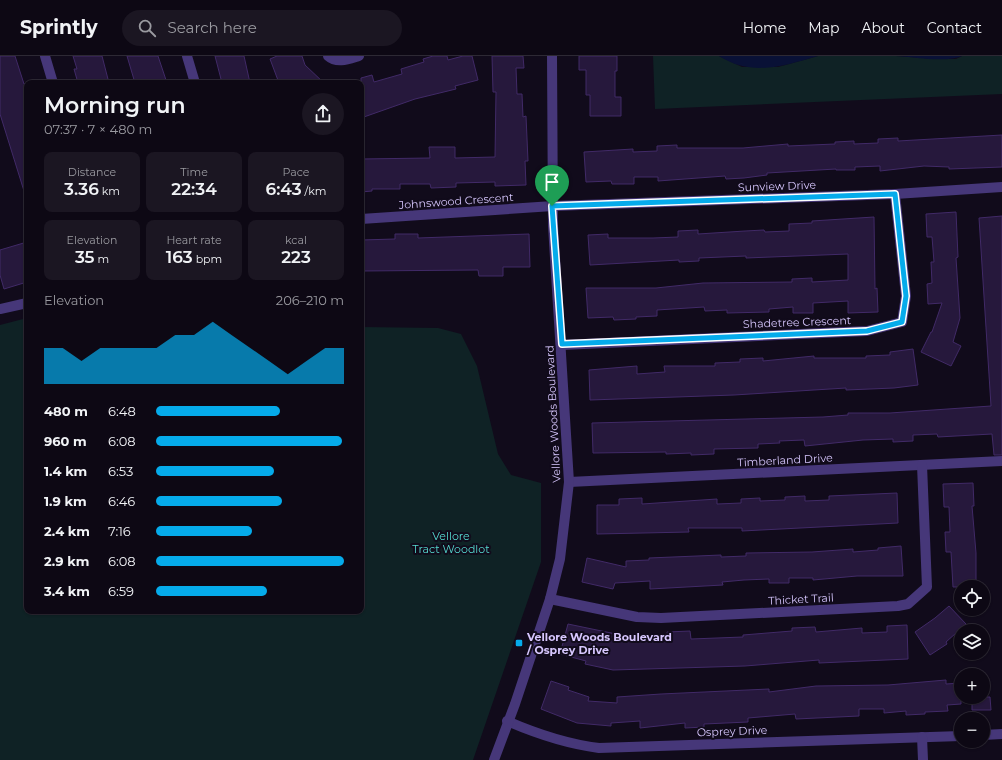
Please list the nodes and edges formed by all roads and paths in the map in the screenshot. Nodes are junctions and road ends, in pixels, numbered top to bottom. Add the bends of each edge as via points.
1 (45, 56) edge
2 (187, 56) edge
3 (328, 56) edge
4 (359, 56) edge
5 (552, 56) edge
6 (52, 80) edge
7 (194, 80) edge
8 (1002, 187) edge
9 (895, 194) junction
10 (552, 206) junction
11 (364, 219) edge
12 (24, 304) edge
13 (0, 309) edge
14 (562, 344) junction
15 (1002, 461) edge
16 (922, 465) junction
17 (569, 482) junction
18 (550, 598) junction
19 (507, 721) junction
20 (1002, 734) edge
21 (990, 735) edge
22 (954, 736) edge
23 (922, 737) junction
24 (494, 760) edge
25 (923, 760) edge

1 - 6 street
2 - 7 street
3 - 4 street via 343,60
5 - 10 street, Vellore Woods Boulevard
8 - 9 street, Sunview Drive
9 - 10 street, Sunview Drive
9 - 14 street, Shadetree Crescent via 906,296 902,322 867,331
10 - 11 street, Johnswood Crescent
10 - 14 street, Vellore Woods Boulevard
12 - 13 street
14 - 17 street, Vellore Woods Boulevard
15 - 16 street, Timberland Drive
16 - 17 street, Timberland Drive
16 - 18 street, Thicket Trail via 927,587 908,604 661,618 637,617
17 - 18 street, Vellore Woods Boulevard via 560,559
18 - 19 street, Vellore Woods Boulevard
19 - 23 street, Osprey Drive via 556,740 599,748
19 - 24 street, Vellore Woods Boulevard
20 - 21 street
22 - 23 street, Osprey Drive
23 - 25 street

